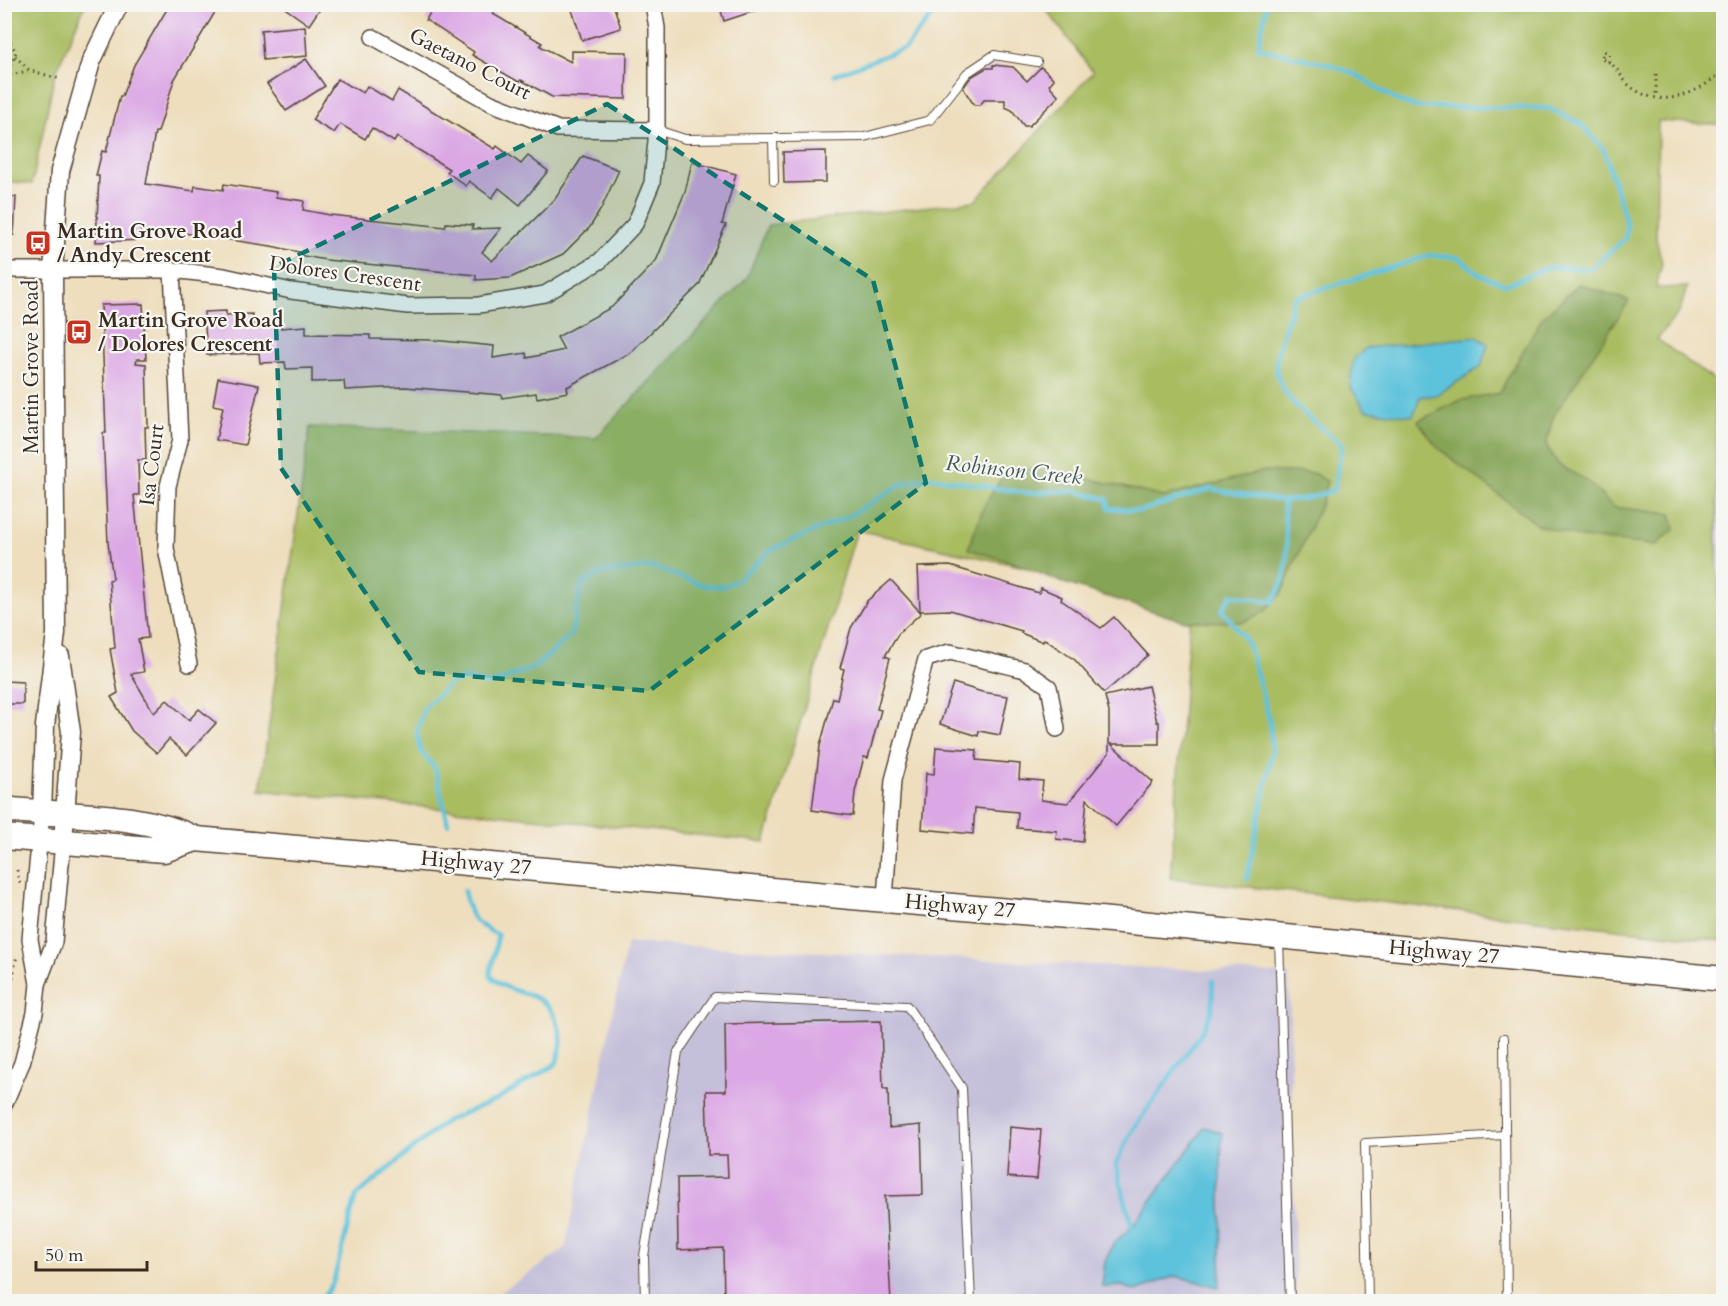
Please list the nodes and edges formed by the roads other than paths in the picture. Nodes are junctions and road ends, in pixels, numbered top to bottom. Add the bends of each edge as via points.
1 (119, 4) edge
2 (653, 4) edge
3 (373, 38) dead end
4 (1037, 62) dead end
5 (657, 130) junction
6 (773, 138) junction
7 (774, 181) dead end
8 (4, 270) edge
9 (172, 270) junction
10 (53, 272) junction
11 (56, 633) junction
12 (189, 664) dead end
13 (1056, 729) dead end
14 (4, 809) edge
15 (42, 813) junction
16 (66, 814) junction
17 (4, 837) edge
18 (196, 839) junction
19 (51, 841) junction
20 (885, 899) junction
21 (1279, 937) junction
22 (1724, 979) edge
23 (38, 984) junction
24 (1503, 1038) dead end
25 (4, 1105) edge
26 (1505, 1135) junction
27 (645, 1302) edge
28 (971, 1302) edge
29 (1290, 1302) edge
30 (1368, 1302) edge
31 (1507, 1302) edge

1 - 10 street, Martin Grove Road via 91,62 60,171
2 - 5 street, Dolores Crescent via 657,28
3 - 5 street, Gaetano Court via 491,103 558,129
4 - 6 lane via 994,55 967,73 930,120 864,137
5 - 6 lane via 685,139
5 - 9 street, Dolores Crescent via 652,183 635,224 600,261 545,294 479,305 408,306
6 - 7 lane
8 - 10 street, Dolores Crescent
9 - 10 street, Dolores Crescent
9 - 12 street, Isa Court via 180,440 168,486 166,548
10 - 11 street, Martin Grove Road
11 - 15 street, Martin Grove Road via 45,726
11 - 16 street, Martin Grove Road via 72,732
13 - 20 street via 1049,687 1025,670 950,652 926,659 893,780
14 - 15 main road, Highway 27
15 - 16 main road, Highway 27
15 - 19 street
16 - 18 main road, Highway 27 via 168,826
16 - 19 street, Martin Grove Road
17 - 19 main road, Highway 27
18 - 19 main road, Highway 27 via 164,850
18 - 20 main road, Highway 27
19 - 23 street via 30,939
19 - 23 street via 54,942
20 - 21 main road, Highway 27
21 - 22 main road, Highway 27
21 - 29 lane
23 - 25 street via 22,1063
24 - 26 lane
26 - 30 lane via 1365,1143
26 - 31 lane
27 - 28 lane via 644,1256 678,1052 715,997 907,1006 962,1088

